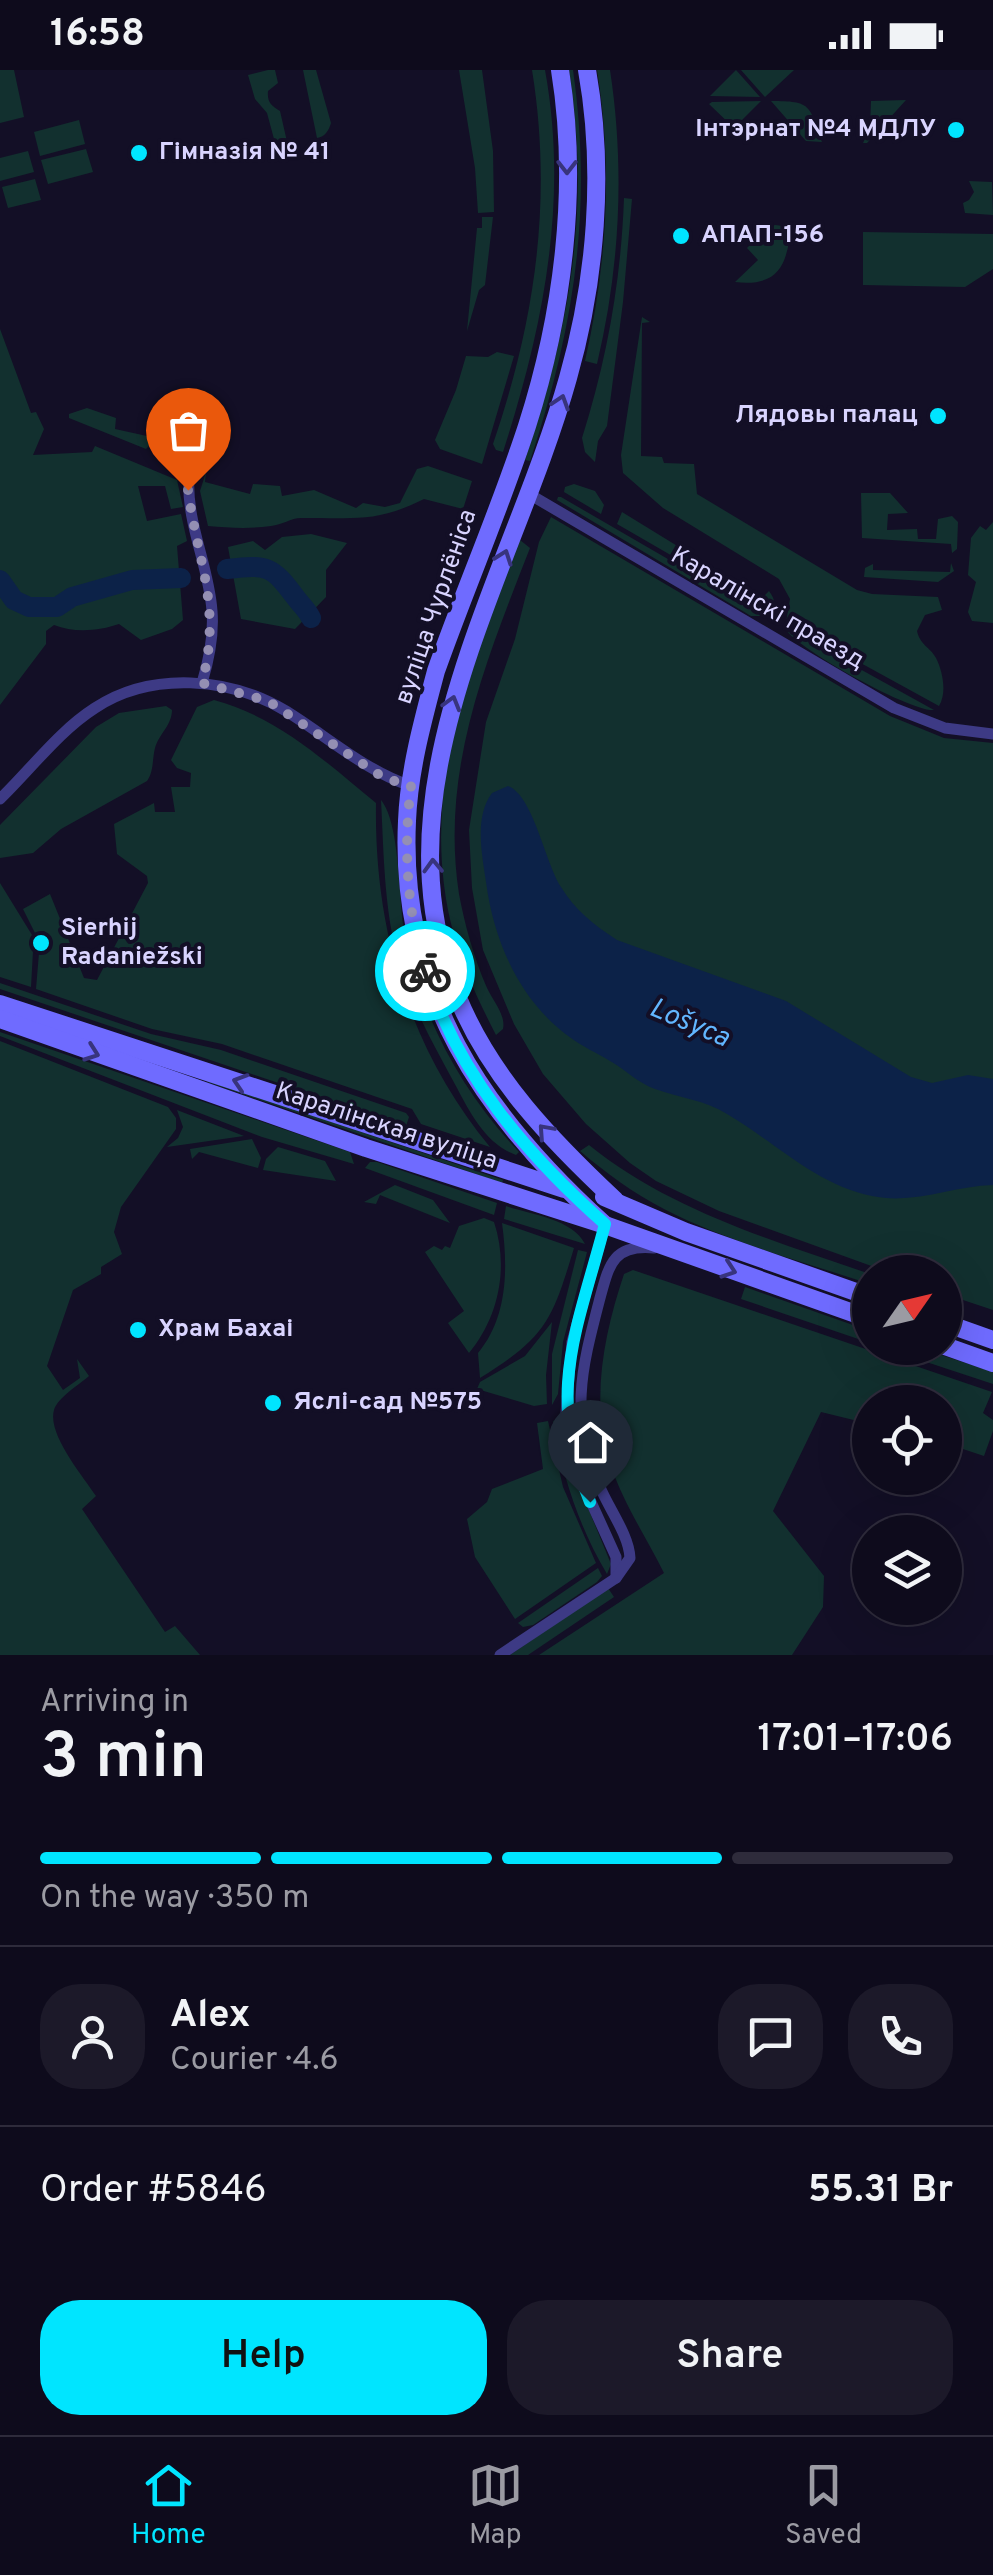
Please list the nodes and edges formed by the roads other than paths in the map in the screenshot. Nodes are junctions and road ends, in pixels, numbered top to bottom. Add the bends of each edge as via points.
1 (560, 70) edge
2 (587, 70) edge
3 (189, 477) dead end
4 (506, 485) junction
5 (529, 494) junction
6 (202, 683) junction
7 (993, 734) edge
8 (411, 786) junction
9 (434, 789) junction
10 (0, 799) edge
11 (0, 1004) edge
12 (0, 1020) edge
13 (145, 1062) junction
14 (541, 1160) junction
15 (529, 1178) junction
16 (566, 1189) junction
17 (615, 1200) junction
18 (605, 1224) junction
19 (671, 1250) junction
20 (852, 1291) edge
21 (852, 1314) edge
22 (962, 1329) edge
23 (990, 1339) edge
24 (962, 1352) edge
25 (986, 1360) edge
26 (616, 1578) junction
27 (500, 1655) edge

1 -> 4 main road, вуліца Чурлёніса via 568,168 562,264 543,365
5 -> 2 main road, вуліца Чурлёніса via 585,310 596,194
3 - 6 street via 212,609
4 - 5 main road
4 - 8 main road, вуліца Чурлёніса via 436,671
5 - 7 street, Каралінскі праезд via 894,708 950,730
9 -> 5 main road, вуліца Чурлёніса via 454,694
6 - 8 street via 268,701 384,778
6 - 10 street via 161,684 94,708
8 - 9 main road
8 - 14 main road, вуліца Чурлёніса via 407,880 432,994 472,1075
17 -> 9 main road, вуліца Чурлёніса via 516,1097 457,996 434,897
11 - 13 main road, Каралінская вуліца
12 -> 13 main road, Каралінская вуліца
15 -> 13 main road, Каралінская вуліца
13 - 18 main road, Каралінская вуліца via 366,1148
14 - 15 main road via 542,1172
14 - 16 main road, вуліца Чурлёніса
15 - 16 main road, Каралінская вуліца
16 - 17 main road, Каралінская вуліца
16 - 18 main road, вуліца Чурлёніса
17 - 18 main road
17 - 20 main road, Каралінская вуліца
18 - 19 main road, Каралінская вуліца
18 - 26 street via 572,1342 566,1413 577,1471 616,1557
19 -> 21 main road, Каралінская вуліца
19 - 26 street via 636,1248 613,1260 580,1383 586,1448 630,1551
22 - 23 main road
23 - 25 main road
24 - 25 main road
26 - 27 street

